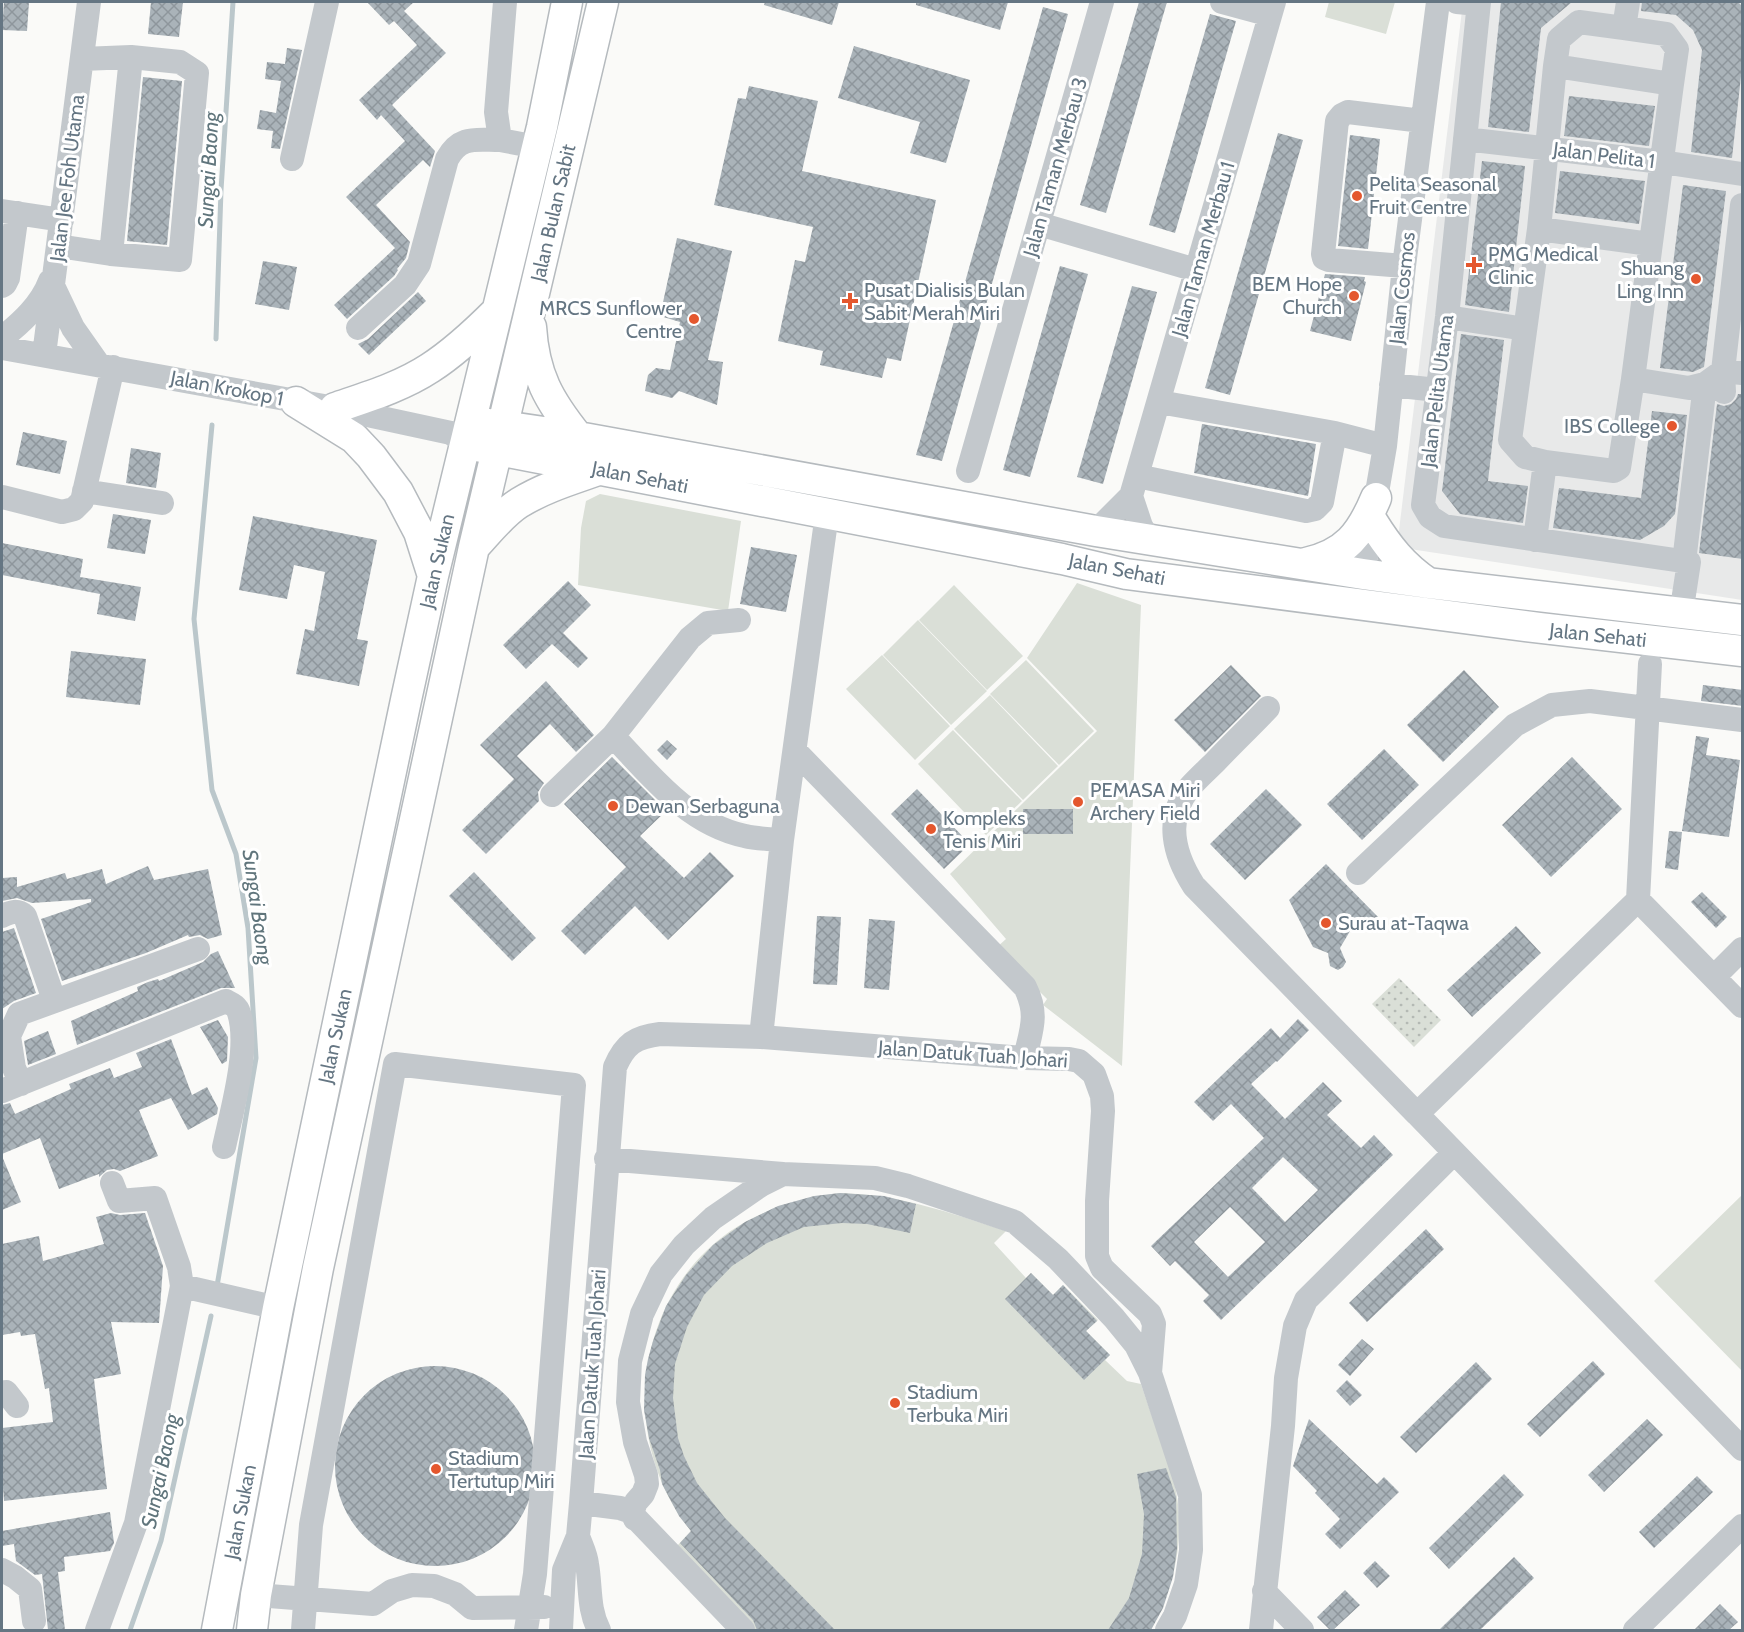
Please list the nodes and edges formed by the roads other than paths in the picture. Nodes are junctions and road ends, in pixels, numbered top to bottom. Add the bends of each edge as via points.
1 (89, 2) edge
2 (327, 2) edge
3 (505, 2) edge
4 (567, 2) edge
5 (577, 2) edge
6 (603, 2) edge
7 (1102, 2) edge
8 (1222, 2) edge
9 (1438, 2) edge
10 (1471, 2) edge
11 (1628, 2) edge
12 (1272, 8) edge
13 (1624, 28) junction
14 (131, 57) junction
15 (82, 59) junction
16 (1555, 66) junction
17 (1672, 84) junction
18 (1422, 121) junction
19 (540, 137) junction
20 (1465, 139) junction
21 (500, 140) junction
22 (1547, 149) junction
23 (292, 159) dead end
24 (1662, 162) junction
25 (1743, 174) edge
26 (1743, 205) edge
27 (10, 212) edge
28 (62, 220) junction
29 (1039, 224) junction
30 (1539, 229) junction
31 (1650, 244) junction
32 (111, 254) junction
33 (56, 266) junction
34 (1404, 266) junction
35 (1196, 270) junction
36 (2, 286) edge
37 (1738, 288) edge
38 (530, 309) junction
39 (498, 310) junction
40 (1447, 316) junction
41 (358, 328) dead end
42 (1525, 329) junction
43 (2, 338) edge
44 (2, 348) edge
45 (44, 355) junction
46 (106, 366) junction
47 (1633, 379) junction
48 (1724, 380) edge
49 (1391, 385) junction
50 (1437, 390) junction
51 (297, 402) junction
52 (1159, 402) junction
53 (335, 408) junction
54 (462, 433) junction
55 (1335, 433) junction
56 (500, 437) junction
57 (578, 437) junction
58 (1385, 446) junction
59 (1545, 462) junction
60 (601, 469) junction
61 (968, 471) dead end
62 (1134, 486) junction
63 (84, 491) junction
64 (2, 496) edge
65 (162, 503) dead end
66 (1374, 509) junction
67 (827, 514) junction
68 (1096, 531) junction
69 (1149, 540) junction
70 (1536, 540) junction
71 (474, 547) junction
72 (1694, 561) junction
73 (1303, 564) junction
74 (1126, 574) junction
75 (1363, 574) junction
76 (433, 576) junction
77 (1428, 583) junction
78 (1681, 614) junction
79 (739, 620) dead end
80 (1743, 620) edge
81 (1541, 628) junction
82 (1743, 651) edge
83 (1650, 664) dead end
84 (1647, 707) junction
85 (1268, 708) dead end
86 (1743, 720) edge
87 (613, 736) junction
88 (795, 752) junction
89 (552, 795) dead end
90 (782, 840) junction
91 (1358, 873) dead end
92 (1638, 900) junction
93 (2, 916) edge
94 (198, 949) dead end
95 (1743, 950) edge
96 (1714, 977) junction
97 (54, 1000) junction
98 (1743, 1006) edge
99 (10, 1015) edge
100 (761, 1037) junction
101 (1025, 1058) junction
102 (11, 1087) edge
103 (1417, 1114) junction
104 (571, 1125) junction
105 (609, 1128) junction
106 (224, 1147) dead end
107 (1454, 1153) junction
108 (606, 1159) junction
109 (783, 1174) junction
110 (112, 1183) dead end
111 (318, 1268) junction
112 (357, 1271) junction
113 (182, 1286) junction
114 (278, 1308) junction
115 (1150, 1373) junction
116 (1743, 1449) edge
117 (581, 1503) junction
118 (635, 1519) junction
119 (1743, 1526) edge
120 (578, 1536) junction
121 (2, 1570) edge
122 (1264, 1591) junction
123 (262, 1595) junction
124 (306, 1599) junction
125 (530, 1606) junction
126 (34, 1621) dead end
127 (560, 1623) edge
128 (97, 1630) edge
129 (218, 1630) edge
130 (252, 1630) edge
131 (267, 1630) edge
132 (303, 1630) edge
133 (526, 1630) edge
134 (599, 1630) edge
135 (743, 1630) edge
136 (1167, 1630) edge
137 (1261, 1630) edge
138 (1302, 1630) edge
139 (1635, 1630) edge

1 - 15 street, Jalan Jee Foh Utama
2 - 23 street
3 - 21 street via 496,112
4 - 19 main road, Jalan Bulan Sabit
5 - 19 street via 557,87
6 - 38 main road, Jalan Bulan Sabit
7 - 29 street, Jalan Taman Merbau 3
8 - 12 street
9 - 18 street, Jalan Cosmos
10 - 20 street, Jalan Pelita Utama
11 - 13 street
12 - 35 street, Jalan Taman Merbau 1
13 - 16 street via 1578,22 1559,39
13 - 17 street via 1666,34 1677,49
14 - 15 street
14 - 32 street
14 - 32 street via 180,62 197,73 180,260
15 - 28 street, Jalan Jee Foh Utama
16 - 17 street
16 - 22 street
17 - 24 street
18 - 34 street, Jalan Cosmos
18 - 34 street via 1348,112 1337,121 1324,258
19 - 21 street
19 - 39 main road, Jalan Bulan Sabit
20 - 22 street, Jalan Pelita 1
20 - 40 street, Jalan Pelita Utama
21 - 41 street via 468,140 452,149 419,264 405,285
22 - 24 street, Jalan Pelita 1
22 - 30 street
24 - 25 street, Jalan Pelita 1
24 - 31 street
26 - 37 street
27 - 28 street
27 - 36 street via 8,278
28 - 33 street, Jalan Jee Foh Utama
29 - 35 street
29 - 61 street, Jalan Taman Merbau 3
30 - 31 street
30 - 42 street
31 - 47 street
32 - 33 street
33 - 43 street via 37,304
33 - 45 street, Jalan Jee Foh Utama
33 - 46 street via 73,328
34 - 49 street, Jalan Cosmos
35 - 52 street, Jalan Taman Merbau 1
37 - 48 street
38 - 56 main road, Jalan Bulan Sabit
38 - 57 main road via 540,377 556,409
39 - 53 main road via 466,341 428,369
39 - 54 main road, Jalan Bulan Sabit
40 - 42 street
40 - 50 street, Jalan Pelita Utama
42 - 59 street via 1510,440 1525,457
44 - 45 street, Jalan Krokop 1
45 - 46 street, Jalan Krokop 1
46 - 51 street, Jalan Krokop 1
46 - 63 street
47 - 48 street via 1689,388
47 - 59 street via 1617,470
48 - 72 street
49 - 50 street
49 - 58 street, Jalan Cosmos
50 - 70 street, Jalan Pelita Utama via 1424,505 1430,517 1444,526
51 - 53 street, Jalan Krokop 1
51 - 76 main road via 354,438 371,456 398,492 419,532
52 - 55 street
52 - 62 street, Jalan Taman Merbau 1
53 - 54 street, Jalan Krokop 1
54 - 56 main road
54 - 76 main road, Jalan Sukan
55 - 58 street
55 - 62 street via 1322,502 1315,509 1306,511
56 - 57 main road, Jalan Sehati
56 - 60 main road, Jalan Sehati
56 - 71 main road, Jalan Sukan
57 - 68 main road, Jalan Sehati
58 - 66 street, Jalan Cosmos
59 - 70 street
60 - 67 main road, Jalan Sehati
60 - 71 main road via 545,488 518,504
62 - 68 street
62 - 69 street via 1141,526
63 - 64 street via 82,501 74,509 62,512
63 - 65 street
66 - 73 main road via 1344,548
66 - 75 street, Jalan Cosmos
66 - 77 main road via 1396,556
67 - 74 main road, Jalan Sehati
67 - 88 street
68 - 69 main road, Jalan Sehati
69 - 73 main road, Jalan Sehati
70 - 72 street, Jalan Pelita Utama
71 - 111 main road, Jalan Sukan
72 - 78 street
73 - 75 main road, Jalan Sehati
74 - 75 main road via 1147,567 1318,589 1341,585
74 - 81 main road, Jalan Sehati
75 - 77 main road, Jalan Sehati
75 - 81 main road via 1398,598 1520,614
76 - 114 main road, Jalan Sukan
77 - 78 main road, Jalan Sehati
78 - 80 main road, Jalan Sehati
79 - 87 street via 708,623 690,638
81 - 82 main road, Jalan Sehati
83 - 84 street
84 - 86 street
84 - 91 street via 1590,701 1552,705 1515,725
84 - 92 street
85 - 103 street via 1188,789 1177,810 1176,852 1194,886
87 - 89 street
87 - 90 street via 678,803 706,822 743,836
88 - 90 street
88 - 101 street via 1025,987 1034,1013
90 - 100 street
92 - 96 street
92 - 103 street
93 - 97 street via 15,911 25,916
94 - 97 street
95 - 96 street
96 - 98 street
97 - 99 street
99 - 102 street via 14,1068
100 - 101 street, Jalan Datuk Tuah Johari
100 - 105 street, Jalan Datuk Tuah Johari via 660,1034 633,1041 621,1052 615,1067
101 - 115 street, Jalan Datuk Tuah Johari via 1079,1061 1099,1083 1103,1111 1097,1256 1110,1277 1150,1314 1154,1324
102 - 106 street via 226,1001 239,1012 243,1048
103 - 107 street
104 - 105 street
104 - 112 street via 574,1085 395,1064
104 - 125 street
105 - 108 street, Jalan Datuk Tuah Johari
107 - 116 street
107 - 122 street via 1306,1300 1295,1326 1286,1378
108 - 109 street
108 - 117 street, Jalan Datuk Tuah Johari
109 - 115 street via 875,1178 1015,1222 1058,1259 1114,1317 1136,1345
109 - 118 street via 713,1218 684,1245 661,1274 642,1314 630,1361 628,1402 647,1484 633,1510
110 - 113 street via 118,1201 155,1198
111 - 112 street
111 - 123 main road, Jalan Sukan
112 - 124 street via 311,1525
113 - 114 street
113 - 128 street via 136,1523
114 - 129 main road, Jalan Sukan
115 - 136 street, Jalan Datuk Tuah Johari via 1190,1495 1191,1551 1186,1584
117 - 118 street via 620,1508
117 - 120 street, Jalan Datuk Tuah Johari
118 - 135 street
119 - 139 street
120 - 127 street, Jalan Datuk Tuah Johari via 564,1570
120 - 134 street, Jalan Datuk Tuah Johari via 587,1562 590,1602
121 - 126 street via 30,1589
122 - 137 street
122 - 138 street
123 - 124 street
123 - 130 main road, Jalan Sukan
123 - 131 street
124 - 125 street via 373,1604 392,1591 412,1585 434,1586 455,1594 471,1608
124 - 132 street
125 - 127 street
125 - 133 street

